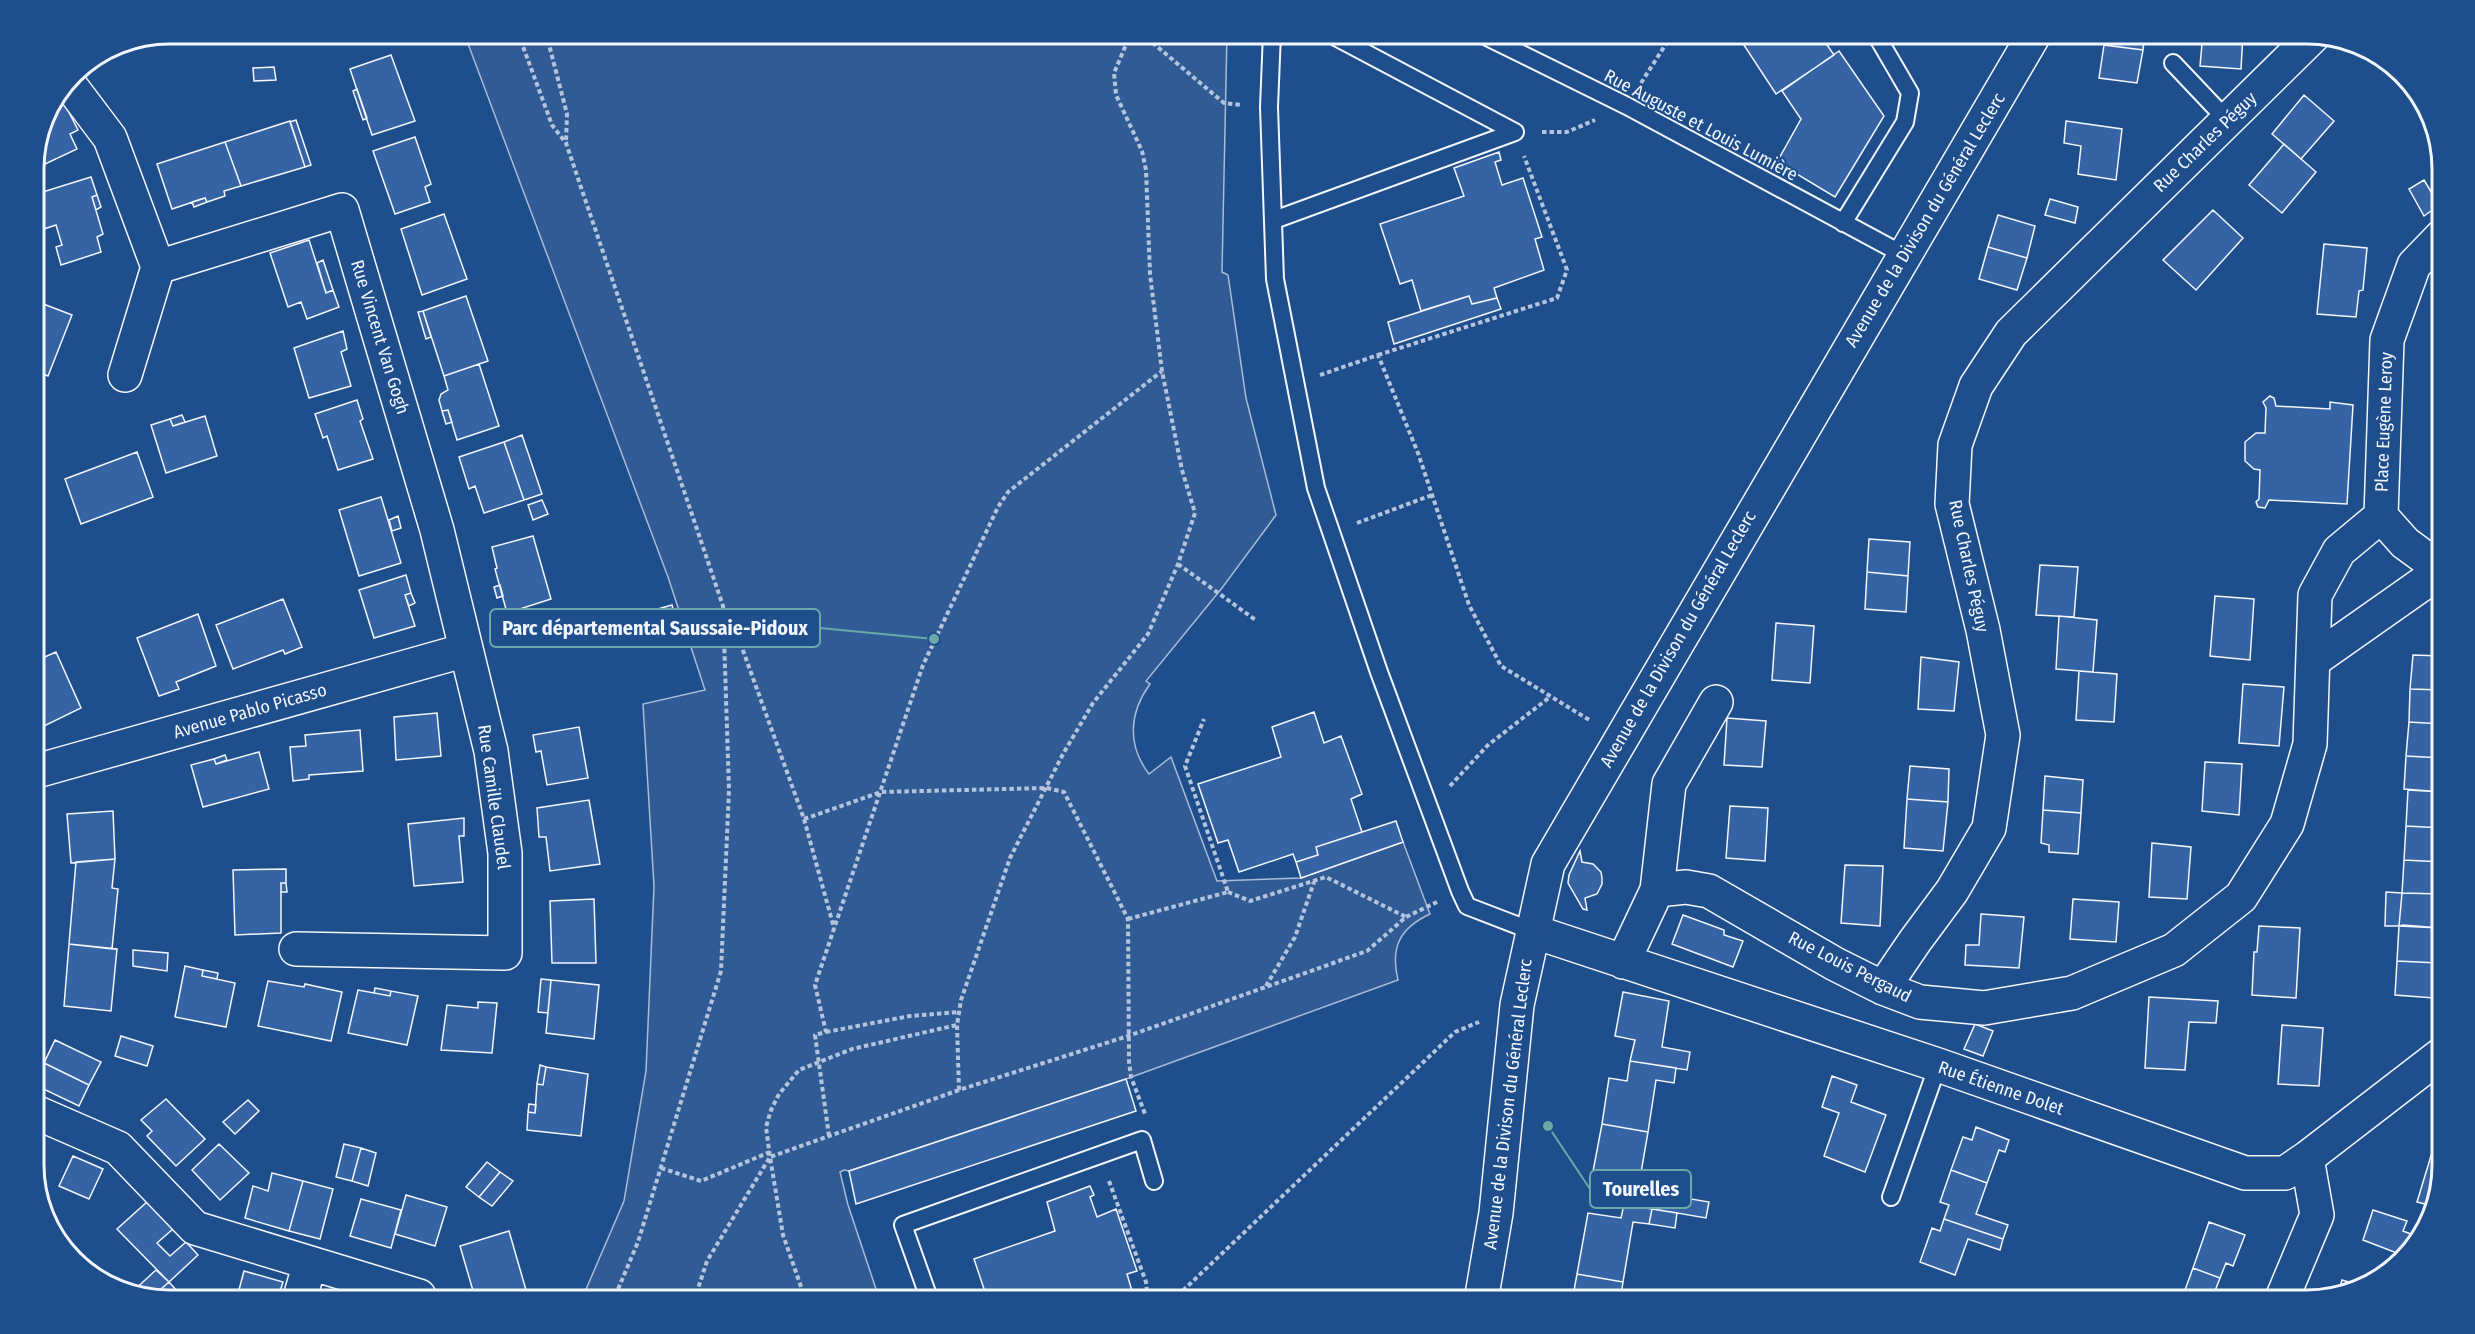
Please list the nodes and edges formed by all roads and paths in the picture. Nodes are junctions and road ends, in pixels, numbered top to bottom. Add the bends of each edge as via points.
1 (522, 44) edge
2 (549, 44) edge
3 (1126, 44) edge
4 (1154, 44) edge
5 (1272, 44) edge
6 (1349, 44) edge
7 (1501, 44) edge
8 (1666, 44) edge
9 (1881, 44) edge
10 (2029, 44) edge
11 (2305, 44) edge
12 (2173, 63) dead end
13 (72, 88) edge
14 (1627, 106) junction
15 (1269, 107) junction
16 (2227, 120) junction
17 (1515, 132) junction
18 (566, 143) junction
19 (1274, 220) junction
20 (1843, 223) junction
21 (2431, 247) edge
22 (1904, 255) junction
23 (158, 267) junction
24 (1378, 355) junction
25 (1162, 371) junction
26 (125, 375) dead end
27 (1295, 383) junction
28 (1432, 495) junction
29 (2381, 516) junction
30 (1332, 533) junction
31 (2431, 562) edge
32 (1178, 564) junction
33 (2431, 577) edge
34 (723, 606) junction
35 (1257, 621) dead end
36 (466, 650) junction
37 (2314, 660) junction
38 (1550, 697) junction
39 (1716, 702) dead end
40 (1204, 719) dead end
41 (1620, 739) junction
42 (44, 769) edge
43 (1047, 788) junction
44 (881, 792) junction
45 (1426, 800) junction
46 (804, 819) junction
47 (1315, 881) junction
48 (1657, 890) junction
49 (1460, 891) junction
50 (1228, 892) junction
51 (1407, 917) junction
52 (1128, 919) junction
53 (834, 928) junction
54 (1532, 931) junction
55 (296, 949) dead end
56 (1623, 962) junction
57 (1265, 987) junction
58 (1883, 988) junction
59 (1517, 1005) junction
60 (958, 1012) junction
61 (957, 1025) junction
62 (826, 1032) junction
63 (1128, 1036) junction
64 (818, 1061) junction
65 (2432, 1062) edge
66 (1938, 1065) junction
67 (958, 1090) junction
68 (44, 1116) edge
69 (829, 1136) junction
70 (1142, 1140) junction
71 (770, 1154) junction
72 (1100, 1155) junction
73 (2307, 1158) junction
74 (661, 1168) junction
75 (1154, 1181) dead end
76 (1891, 1197) dead end
77 (310, 1263) junction
78 (302, 1290) edge
79 (399, 1290) edge
80 (618, 1290) edge
81 (698, 1290) edge
82 (802, 1290) edge
83 (926, 1290) edge
84 (1147, 1290) edge
85 (1184, 1290) edge
86 (1483, 1290) edge
87 (2285, 1290) edge

1 - 18 path via 552,125
2 - 18 path via 567,114
3 - 25 path via 1114,73 1116,95 1142,151 1146,170 1150,274
4 - 15 path via 1224,103
5 - 15 lane
6 - 17 lane
7 - 14 lane, Rue Auguste et Louis Lumière
8 - 14 path
9 - 20 lane via 1910,93 1905,122
10 - 22 street, Avenue de la Divison du Général Leclerc
11 - 16 street, Rue Charles Péguy
12 - 16 lane
13 - 23 street via 110,138
14 - 17 path via 1567,132
14 - 20 lane, Rue Auguste et Louis Lumière
15 - 19 lane
16 - 58 street, Rue Charles Péguy via 2010,333 1976,386 1955,445 1952,504 1983,630 2003,735 1989,828 1952,891
17 - 19 lane
17 - 24 path via 1567,270 1557,298
18 - 34 path
19 - 27 lane via 1275,279
20 - 22 lane, Rue Auguste et Louis Lumière
21 - 29 street, Place Eugène Leroy via 2414,265 2387,340
22 - 41 street, Avenue de la Divison du Général Leclerc
23 - 26 street
23 - 36 street, Rue Vincent Van Gogh via 342,210 437,530
24 - 27 path
24 - 28 path
25 - 32 path via 1195,513
25 - 44 path via 1021,480 1003,499 923,665
27 - 30 lane via 1316,488
28 - 30 path
28 - 38 path via 1469,605 1501,666
29 - 31 street, Place Eugène Leroy via 2405,543
29 - 37 street, Place Eugène Leroy via 2338,551 2315,594
30 - 45 lane
32 - 35 path
32 - 43 path via 1148,634 1093,703
33 - 37 street, Place Eugène Leroy
34 - 46 path
34 - 74 path via 729,790 721,971
36 - 42 street, Avenue Pablo Picasso
36 - 55 street, Rue Camille Claudel via 492,751 505,853 505,953
37 - 58 street, Rue Louis Pergaud via 2310,744 2287,824 2241,897 2174,950 2072,993 1984,1008 1920,1002
38 - 41 path
38 - 45 path via 1488,745 1452,784
39 - 48 street via 1670,784
40 - 50 path via 1185,766
41 - 54 street, Avenue de la Divison du Général Leclerc via 1548,864
43 - 44 path
43 - 52 path via 1064,792
43 - 60 path via 1010,858
44 - 46 path
44 - 53 path
45 - 49 lane
46 - 53 path
47 - 50 path via 1250,901
47 - 51 path via 1326,877
47 - 57 path via 1295,937
48 - 56 street
48 - 58 street, Rue Louis Pergaud via 1686,887 1709,891
49 - 51 path
49 - 54 lane via 1467,906
50 - 52 path
51 - 57 path via 1367,951
52 - 63 path
53 - 62 path via 815,985
54 - 56 street, Rue Étienne Dolet
54 - 59 street, Avenue de la Divison du Général Leclerc
56 - 66 street, Rue Étienne Dolet
57 - 63 path
59 - 85 path via 1455,1032
59 - 86 street, Avenue de la Divison du Général Leclerc via 1496,1214
60 - 61 path
60 - 62 path via 910,1016
61 - 64 path
61 - 67 path
62 - 64 path via 815,1035
63 - 67 path
63 - 70 path via 1131,1077 1148,1121
64 - 69 path
64 - 71 path via 799,1070 779,1094 766,1127
65 - 73 street, Rue Étienne Dolet
66 - 73 street, Rue Étienne Dolet via 2245,1173 2285,1173
66 - 76 lane
67 - 69 path
68 - 77 street via 118,1148 195,1228
69 - 71 path
70 - 72 lane
70 - 75 lane
71 - 74 path via 701,1182
71 - 81 path via 707,1261
71 - 82 path via 783,1235
72 - 83 lane via 903,1225
72 - 84 path
73 - 87 street via 2317,1215
74 - 80 path
77 - 78 street
77 - 79 street

